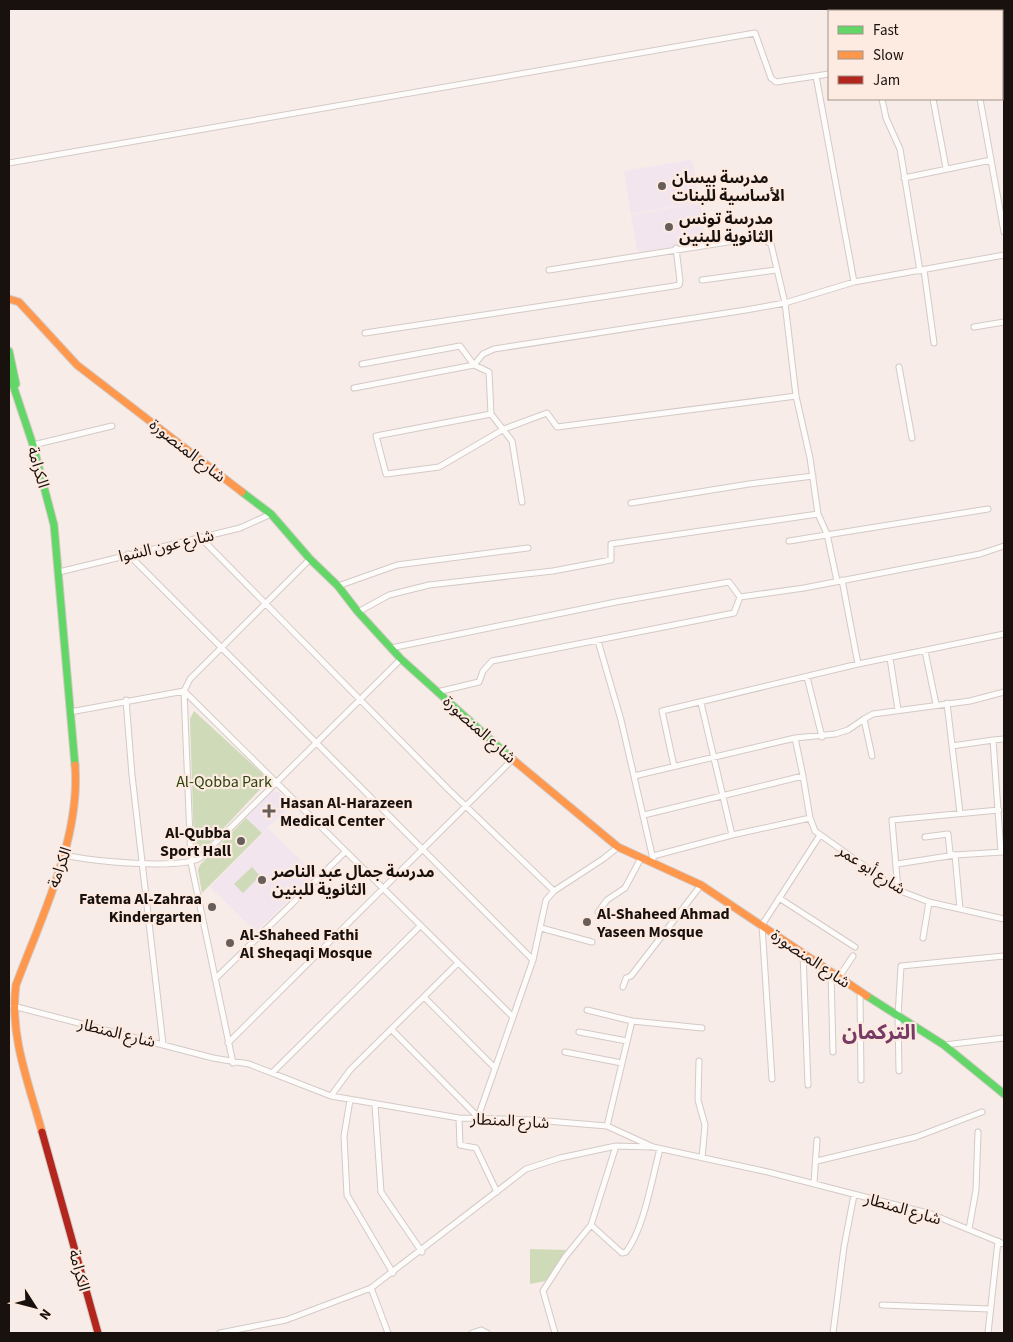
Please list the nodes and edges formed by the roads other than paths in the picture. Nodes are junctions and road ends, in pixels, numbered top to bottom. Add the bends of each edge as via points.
1 (828, 74) edge
2 (816, 76) junction
3 (882, 100) edge
4 (933, 100) edge
5 (980, 100) edge
6 (992, 160) junction
7 (9, 162) edge
8 (946, 168) junction
9 (904, 178) junction
10 (1004, 232) edge
11 (676, 248) junction
12 (1004, 255) edge
13 (549, 270) dead end
14 (776, 270) junction
15 (922, 270) junction
16 (702, 280) dead end
17 (854, 282) junction
18 (9, 298) edge
19 (786, 303) junction
20 (1004, 322) edge
21 (974, 327) dead end
22 (365, 333) dead end
23 (934, 343) dead end
24 (9, 351) edge
25 (362, 364) dead end
26 (474, 365) junction
27 (899, 367) dead end
28 (9, 372) edge
29 (354, 388) dead end
30 (16, 390) junction
31 (796, 396) junction
32 (491, 414) junction
33 (112, 426) dead end
34 (504, 429) junction
35 (912, 438) dead end
36 (33, 445) junction
37 (813, 476) junction
38 (522, 502) dead end
39 (631, 503) dead end
40 (988, 509) dead end
41 (270, 514) junction
42 (818, 514) junction
43 (828, 534) junction
44 (200, 537) junction
45 (789, 541) dead end
46 (1004, 546) edge
47 (528, 548) dead end
48 (128, 554) junction
49 (310, 559) junction
50 (59, 572) junction
51 (839, 581) junction
52 (338, 586) junction
53 (740, 598) junction
54 (267, 604) junction
55 (358, 612) junction
56 (1004, 634) edge
57 (598, 641) junction
58 (221, 648) junction
59 (391, 648) junction
60 (925, 651) junction
61 (400, 658) junction
62 (890, 658) junction
63 (858, 664) junction
64 (807, 677) junction
65 (184, 691) junction
66 (437, 692) junction
67 (1004, 692) edge
68 (361, 699) junction
69 (126, 700) junction
70 (701, 703) junction
71 (948, 703) junction
72 (936, 704) junction
73 (898, 710) junction
74 (70, 712) junction
75 (864, 718) junction
76 (822, 737) junction
77 (795, 738) junction
78 (1004, 739) edge
79 (993, 740) junction
80 (315, 743) junction
81 (952, 746) junction
82 (872, 756) dead end
83 (714, 758) junction
84 (513, 759) junction
85 (674, 766) junction
86 (634, 776) junction
87 (803, 776) junction
88 (277, 781) junction
89 (723, 796) junction
90 (466, 806) junction
91 (999, 810) junction
92 (960, 813) junction
93 (644, 815) junction
94 (810, 818) junction
95 (732, 835) junction
96 (820, 835) junction
97 (925, 837) dead end
98 (618, 847) junction
99 (422, 850) junction
100 (345, 852) junction
101 (1003, 852) edge
102 (65, 854) junction
103 (955, 855) junction
104 (641, 858) junction
105 (652, 860) junction
106 (142, 862) junction
107 (191, 862) junction
108 (897, 864) junction
109 (701, 885) junction
110 (383, 888) junction
111 (898, 890) junction
112 (554, 891) junction
113 (780, 898) junction
114 (929, 902) junction
115 (960, 909) junction
116 (598, 912) dead end
117 (1004, 919) edge
118 (762, 925) junction
119 (420, 926) junction
120 (541, 928) junction
121 (923, 938) dead end
122 (592, 942) dead end
123 (855, 947) dead end
124 (802, 952) junction
125 (853, 956) dead end
126 (1004, 956) edge
127 (533, 960) junction
128 (458, 963) junction
129 (831, 973) junction
130 (839, 977) junction
131 (215, 979) junction
132 (623, 986) dead end
133 (860, 991) junction
134 (424, 997) junction
135 (13, 1006) junction
136 (587, 1010) dead end
137 (898, 1016) junction
138 (513, 1017) junction
139 (632, 1021) junction
140 (702, 1028) dead end
141 (392, 1030) junction
142 (579, 1032) dead end
143 (1004, 1038) edge
144 (627, 1042) junction
145 (228, 1043) junction
146 (163, 1044) junction
147 (944, 1045) junction
148 (566, 1052) dead end
149 (833, 1052) dead end
150 (699, 1061) dead end
151 (233, 1063) junction
152 (622, 1063) junction
153 (494, 1068) junction
154 (899, 1071) dead end
155 (273, 1072) junction
156 (772, 1079) dead end
157 (861, 1080) dead end
158 (808, 1086) dead end
159 (1004, 1094) edge
160 (331, 1096) junction
161 (350, 1100) junction
162 (375, 1105) junction
163 (982, 1112) dead end
164 (459, 1118) junction
165 (478, 1118) junction
166 (607, 1126) junction
167 (978, 1132) dead end
168 (817, 1140) dead end
169 (616, 1146) junction
170 (653, 1147) junction
171 (660, 1149) junction
172 (702, 1158) junction
173 (817, 1161) junction
174 (814, 1183) junction
175 (497, 1192) junction
176 (854, 1195) junction
177 (591, 1225) junction
178 (969, 1229) junction
179 (998, 1242) junction
180 (1004, 1244) edge
181 (422, 1252) junction
182 (393, 1273) junction
183 (372, 1288) junction
184 (882, 1305) dead end
185 (990, 1309) junction
186 (98, 1333) edge
187 (220, 1333) edge
188 (388, 1333) edge
189 (472, 1333) edge
190 (487, 1333) edge
191 (555, 1333) edge
192 (833, 1333) edge
193 (988, 1333) edge

1 - 2 street
2 - 7 street via 776,82 771,78 755,33
2 - 17 street
3 - 9 street via 900,150
4 - 8 street
5 - 6 street
6 - 8 street
6 - 10 street
8 - 9 street
9 - 15 street
11 - 13 street
11 - 14 street via 760,237 771,244
11 - 22 street via 680,281 674,286
12 - 15 street
14 - 16 street
14 - 19 street
15 - 17 street
15 - 23 street
17 - 19 street
18 - 41 main road, شارع المنصورة via 19,302 77,365
19 - 26 street via 494,348 483,354
19 - 31 street
20 - 21 street
24 - 30 main road, الكرامة
25 - 26 street via 460,346
26 - 29 street
26 - 32 street via 489,372
27 - 35 street
28 - 30 main road, الكرامة
30 - 36 main road, الكرامة
31 - 34 street via 557,427 548,413
31 - 37 street
32 - 34 street
32 - 34 street via 376,436 386,474 439,467
33 - 36 street
34 - 38 street via 512,441
36 - 50 main road, الكرامة via 54,526
37 - 39 street
37 - 42 street
40 - 43 street
41 - 44 street, شارع عون الشوا via 240,528
41 - 49 main road, شارع المنصورة
42 - 43 street
42 - 55 street via 611,544 611,560 553,571 429,585 389,595
43 - 45 street
43 - 51 street
44 - 48 street, شارع عون الشوا
44 - 54 street
46 - 51 street via 980,554
47 - 52 street via 397,565
48 - 50 street, شارع عون الشوا
48 - 58 street
49 - 52 main road, شارع المنصورة
49 - 54 street
50 - 74 main road, الكرامة
51 - 53 street
51 - 63 street
52 - 55 main road, شارع المنصورة
53 - 57 street via 734,613
53 - 59 street via 729,582
54 - 58 street
54 - 68 street
55 - 59 main road, شارع المنصورة
56 - 60 street
57 - 66 street via 492,661 479,682
57 - 86 street via 622,720
58 - 65 street via 190,679
58 - 80 street
59 - 61 main road, شارع المنصورة
60 - 62 street
60 - 72 street
61 - 66 main road, شارع المنصورة
61 - 68 street
62 - 63 street
62 - 73 street
63 - 64 street
64 - 70 street
64 - 76 street
65 - 69 street
65 - 88 street
65 - 107 street
66 - 84 main road, شارع المنصورة
67 - 71 street
68 - 80 street
68 - 90 street
69 - 74 street
69 - 106 street
70 - 83 street
70 - 85 street via 662,711
71 - 72 street
71 - 81 street
72 - 73 street
73 - 75 street
74 - 102 main road, الكرامة via 76,782
75 - 76 street via 848,730
75 - 82 street
76 - 77 street
77 - 83 street
77 - 87 street
78 - 79 street
79 - 81 street
79 - 91 street
80 - 88 street
80 - 99 street
81 - 92 street
83 - 85 street
83 - 89 street
84 - 90 street
84 - 98 main road, شارع المنصورة
85 - 86 street
86 - 93 street
87 - 89 street
87 - 94 street
88 - 100 street
88 - 107 street via 200,858
89 - 93 street
89 - 95 street
90 - 99 street
90 - 112 street
91 - 92 street
91 - 101 street
92 - 108 street via 892,820
93 - 105 street
94 - 95 street
94 - 96 street, شارع أبو عمر
95 - 105 street
96 - 111 street, شارع أبو عمر
96 - 113 street
97 - 103 street via 948,834 950,853
98 - 104 main road, شارع المنصورة
98 - 112 street
99 - 110 street
99 - 127 street
100 - 110 street
100 - 131 street
101 - 103 street
102 - 106 street via 85,859
102 - 135 main road, الكرامة via 21,968
103 - 108 street
103 - 115 street
104 - 105 main road, شارع المنصورة
104 - 116 street via 625,888 607,900
105 - 109 main road, شارع المنصورة
106 - 107 street
106 - 146 street
107 - 131 street
108 - 111 street
109 - 118 main road, شارع المنصورة
109 - 132 street via 631,976 626,978
110 - 119 street
110 - 145 street
111 - 114 street, شارع أبو عمر
112 - 120 street via 546,900
113 - 118 street
113 - 123 street
114 - 115 street, شارع أبو عمر
114 - 121 street
115 - 117 street, شارع أبو عمر
118 - 124 main road, شارع المنصورة
118 - 156 street
119 - 128 street
119 - 155 street
120 - 122 street
120 - 127 street
124 - 129 main road, شارع المنصورة
124 - 158 street
125 - 130 street
126 - 137 street via 902,966
127 - 138 street
128 - 134 street
128 - 138 street
129 - 130 main road, شارع المنصورة
129 - 149 street
130 - 133 main road, شارع المنصورة
131 - 145 street
133 - 137 main road, شارع المنصورة
133 - 157 street
134 - 141 street
134 - 153 street
135 - 146 street, شارع المنطار
135 - 186 main road, الكرامة via 17,1042
136 - 139 street
137 - 147 main road, شارع المنصورة
137 - 154 street
138 - 153 street
139 - 140 street
139 - 144 street
141 - 160 street via 350,1070
141 - 165 street
142 - 144 street
143 - 147 street
144 - 152 street
145 - 151 street
146 - 151 street, شارع المنطار
147 - 159 main road, شارع المنصورة
148 - 152 street
150 - 172 street via 698,1100 704,1125
151 - 155 street, شارع المنطار via 249,1064
152 - 166 street
153 - 165 street
155 - 160 street, شارع المنطار
160 - 161 street, شارع المنطار
161 - 162 street, شارع المنطار
161 - 182 street via 343,1141 347,1195
162 - 164 street, شارع المنطار
162 - 181 street via 381,1192
163 - 173 street via 916,1137
164 - 165 street, شارع المنطار
164 - 175 street via 460,1145 476,1148
165 - 166 street, شارع المنطار
166 - 170 street, شارع المنطار
167 - 178 street via 976,1190
168 - 173 street
169 - 170 street
169 - 175 street via 526,1169
169 - 177 street
170 - 171 street, شارع المنطار
171 - 172 street, شارع المنطار
171 - 177 street via 645,1207 626,1252 615,1248
172 - 174 street, شارع المنطار
173 - 174 street
174 - 176 street, شارع المنطار
175 - 181 street
176 - 178 street, شارع المنطار via 931,1214
176 - 192 street
177 - 191 street via 543,1291
178 - 179 street, شارع المنطار
179 - 180 street, شارع المنطار
179 - 185 street
181 - 182 street
182 - 183 street
183 - 187 street via 286,1320
183 - 188 street
184 - 185 street
185 - 193 street
189 - 190 street via 481,1330

